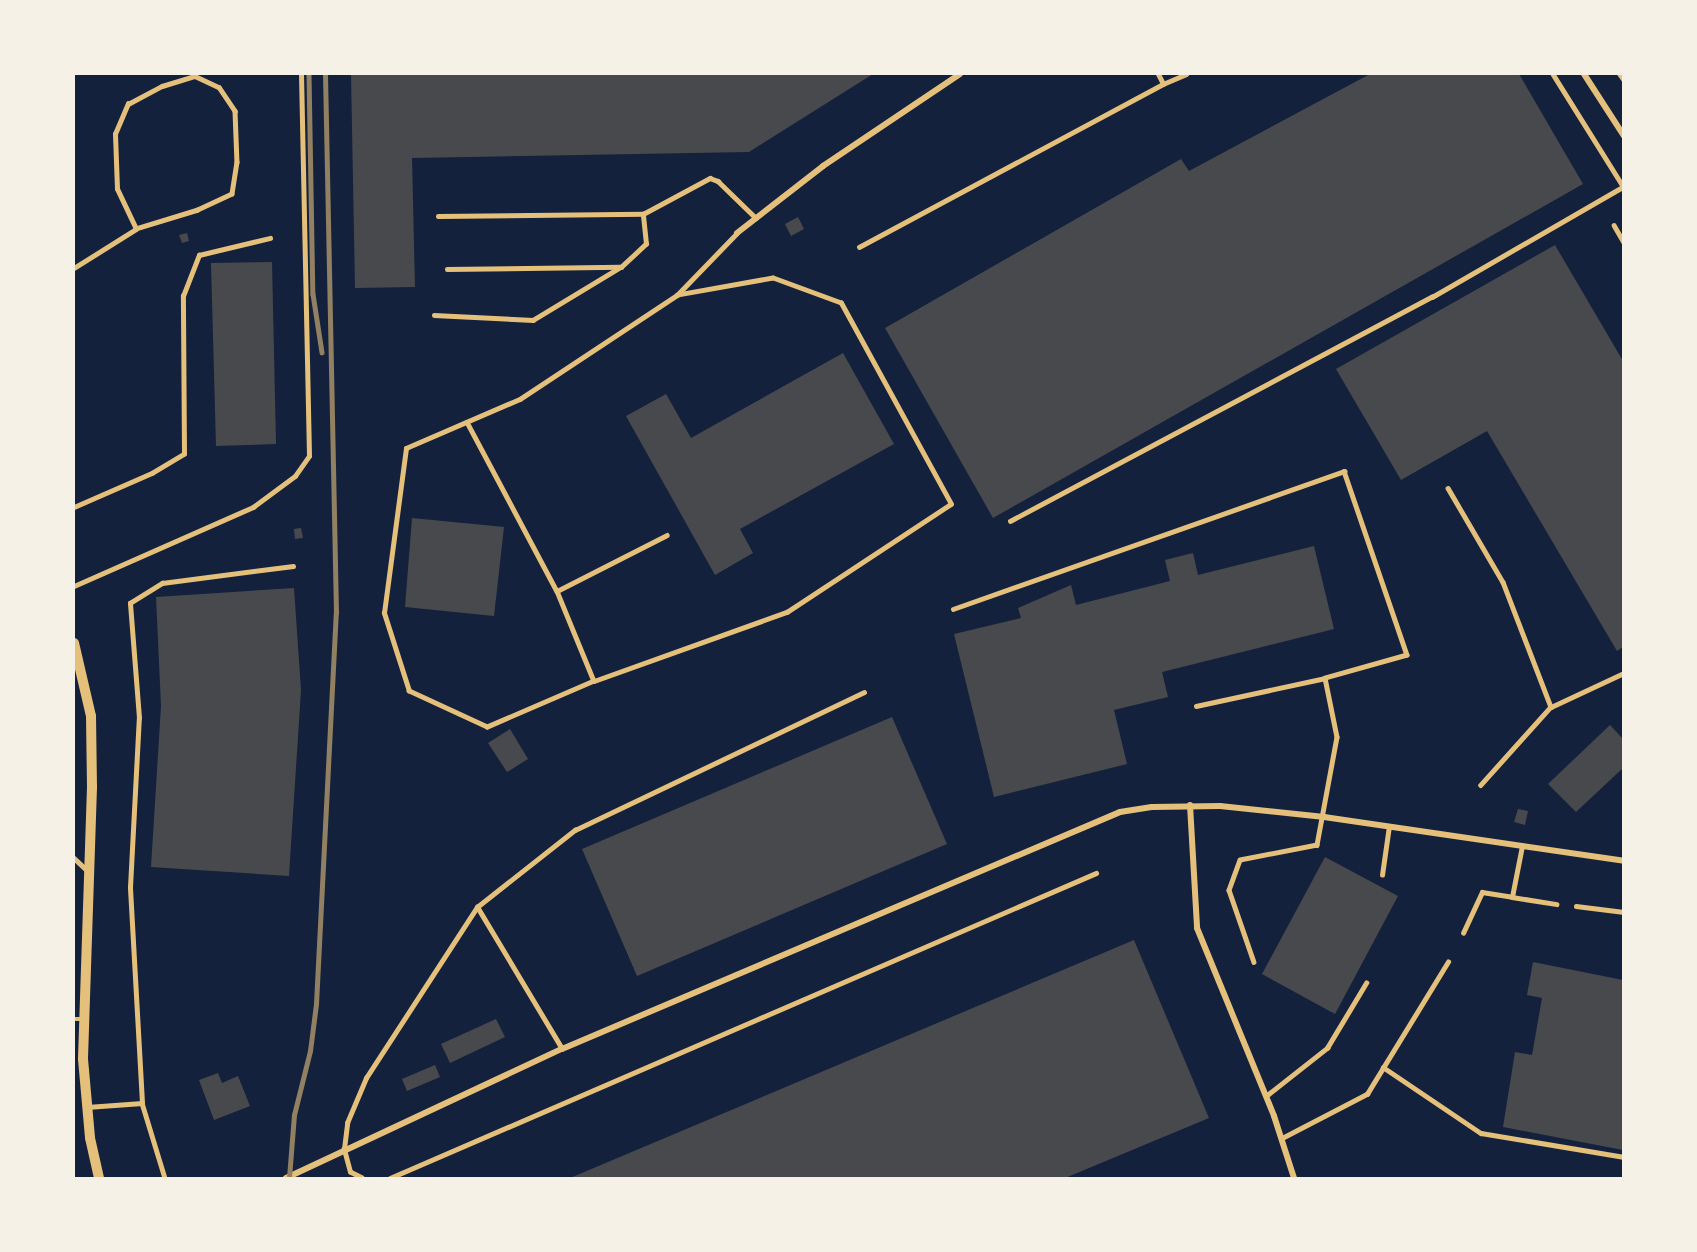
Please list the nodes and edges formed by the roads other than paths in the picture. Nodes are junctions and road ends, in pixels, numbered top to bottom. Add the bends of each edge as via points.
1 (301, 74) edge
2 (960, 74) edge
3 (1158, 74) edge
4 (1186, 74) edge
5 (1553, 74) edge
6 (1584, 74) edge
7 (1163, 84) junction
8 (1623, 136) edge
9 (1623, 186) edge
10 (643, 214) junction
11 (438, 216) dead end
12 (756, 218) junction
13 (1614, 225) dead end
14 (136, 229) junction
15 (737, 233) joint
16 (270, 238) dead end
17 (1623, 242) edge
18 (859, 247) dead end
19 (621, 267) junction
20 (74, 268) edge
21 (447, 269) dead end
22 (677, 295) junction
23 (434, 315) dead end
24 (467, 422) junction
25 (1448, 488) dead end
26 (74, 507) edge
27 (1010, 521) dead end
28 (667, 535) dead end
29 (293, 566) dead end
30 (74, 586) edge
31 (557, 591) junction
32 (953, 609) dead end
33 (74, 643) edge
34 (1623, 673) edge
35 (1325, 678) junction
36 (594, 681) junction
37 (864, 692) dead end
38 (1196, 706) dead end
39 (1551, 708) junction
40 (1481, 785) dead end
41 (1190, 805) junction
42 (1324, 817) junction
43 (1389, 826) junction
44 (1522, 846) junction
45 (74, 858) edge
46 (1623, 861) edge
47 (89, 872) junction
48 (1096, 873) dead end
49 (1382, 875) dead end
50 (1512, 897) junction
51 (1556, 904) dead end
52 (1576, 906) dead end
53 (477, 907) junction
54 (1623, 912) edge
55 (1463, 933) dead end
56 (1254, 962) dead end
57 (1448, 962) dead end
58 (1365, 983) dead end
59 (79, 1019) edge
60 (562, 1050) junction
61 (1383, 1067) junction
62 (1266, 1096) junction
63 (142, 1103) junction
64 (87, 1107) junction
65 (1282, 1138) junction
66 (344, 1149) junction
67 (1623, 1157) edge
68 (99, 1179) edge
69 (165, 1179) edge
70 (286, 1179) edge
71 (362, 1179) edge
72 (390, 1179) edge
73 (1294, 1179) edge

1 - 30 lane via 309,456 295,476 253,507
2 - 12 street via 822,166
3 - 7 lane
4 - 7 lane
5 - 9 lane
6 - 8 street
7 - 18 lane
9 - 27 lane via 1432,297
10 - 11 lane
10 - 12 lane via 710,178
10 - 19 lane via 646,244
12 - 15 street
13 - 17 lane
14 - 14 lane via 117,189 115,134 128,104 162,86 195,76 219,87 236,111 237,162 232,194 198,210
14 - 20 lane
15 - 22 lane
16 - 26 lane via 199,255 183,296 184,454 152,473
19 - 21 lane
19 - 23 lane via 533,320
22 - 24 lane via 520,399
22 - 36 lane via 773,278 841,303 951,504 787,612
24 - 31 lane
24 - 36 lane via 406,448 384,613 408,691 487,727
25 - 39 lane via 1503,582
28 - 31 lane
29 - 63 lane via 162,584 130,603 139,718 130,887
31 - 36 lane
32 - 35 lane via 1344,471 1407,655
33 - 47 street via 91,716
34 - 39 lane
35 - 38 lane
35 - 42 lane via 1337,737
37 - 53 lane via 575,830
39 - 40 lane
41 - 42 street
41 - 60 street via 1120,812
41 - 62 street via 1197,928
42 - 43 street
42 - 56 lane via 1317,845 1240,860 1229,890
43 - 44 street
43 - 49 lane
44 - 46 street
44 - 50 lane
45 - 47 lane
47 - 59 street
48 - 72 lane
50 - 51 lane
50 - 55 lane via 1482,892
52 - 54 lane
53 - 60 lane
53 - 66 lane via 366,1078 347,1123
57 - 61 lane
58 - 62 lane via 1327,1048
59 - 64 street
60 - 66 street
61 - 65 lane via 1367,1094
61 - 67 lane via 1481,1133
62 - 65 street
63 - 64 lane
63 - 69 lane
64 - 68 street
65 - 73 street
66 - 70 street
66 - 71 lane via 350,1172

